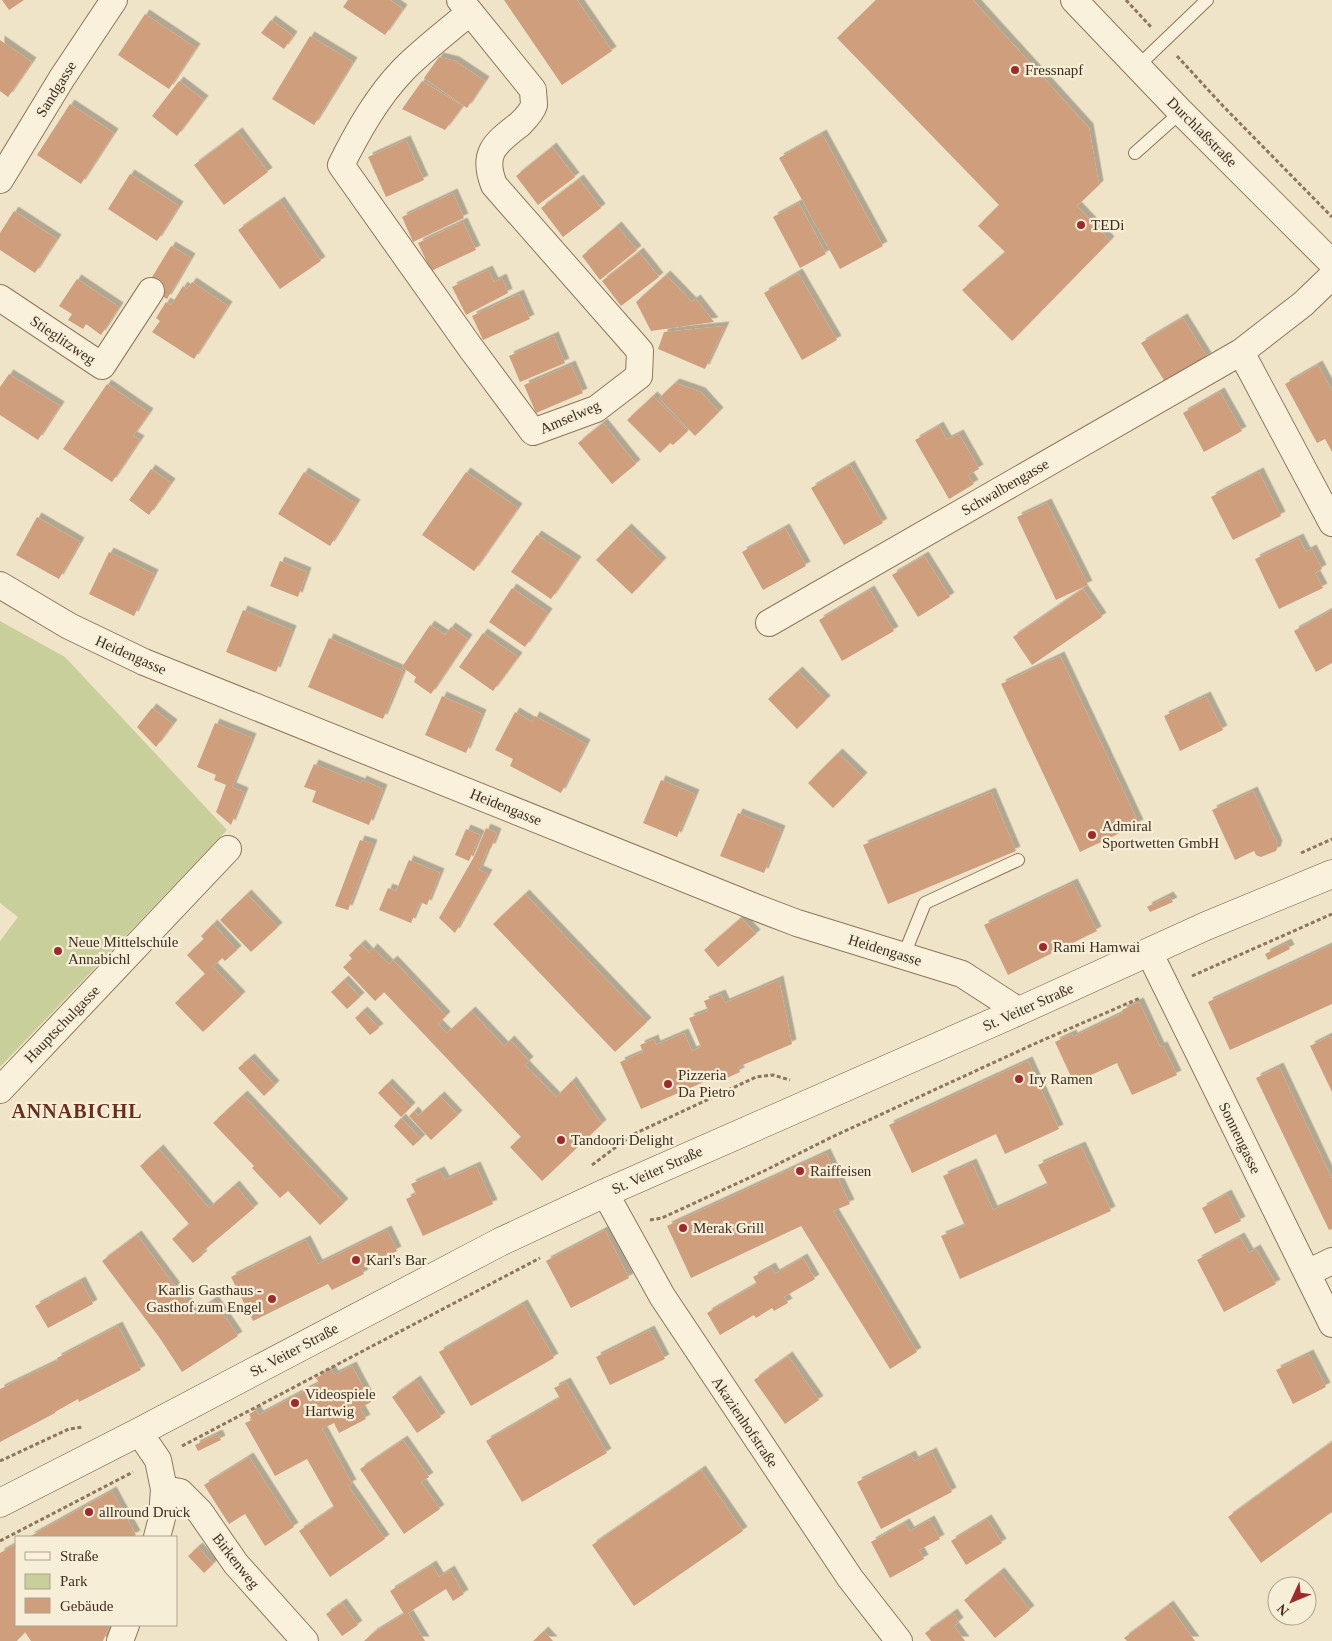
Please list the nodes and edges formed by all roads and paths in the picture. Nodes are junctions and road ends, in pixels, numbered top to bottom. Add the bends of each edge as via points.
1 (114, 0) edge
2 (1074, 0) edge
3 (1126, 0) edge
4 (1207, 0) edge
5 (465, 6) edge
6 (1164, 42) junction
7 (1138, 66) junction
8 (1181, 112) junction
9 (1135, 153) dead end
10 (0, 180) edge
11 (1332, 217) edge
12 (1332, 263) edge
13 (1332, 276) edge
14 (151, 291) dead end
15 (0, 298) edge
16 (1241, 352) junction
17 (1332, 523) edge
18 (0, 585) edge
19 (769, 623) dead end
20 (228, 849) dead end
21 (1018, 860) dead end
22 (1332, 874) edge
23 (1332, 914) edge
24 (1148, 952) junction
25 (903, 957) junction
26 (1165, 987) junction
27 (1019, 1011) junction
28 (0, 1090) edge
29 (605, 1193) junction
30 (623, 1226) junction
31 (541, 1257) dead end
32 (1332, 1261) edge
33 (1308, 1273) junction
34 (1332, 1324) edge
35 (139, 1432) junction
36 (158, 1460) junction
37 (164, 1488) junction
38 (3, 1498) edge
39 (157, 1536) edge
40 (0, 1541) edge
41 (126, 1626) edge
42 (120, 1641) edge
43 (305, 1641) edge
44 (899, 1641) edge

1 - 10 street, Sandgasse
2 - 7 street, Durchlaßstraße
3 - 6 path
4 - 6 lane
5 - 5 street, Amselweg via 533,90 534,106 526,119 496,143 490,153 488,163 494,184 640,351 639,376 596,409 533,432 342,165 358,132 390,85
6 - 7 lane
6 - 11 path
7 - 8 street, Durchlaßstraße
8 - 9 lane
8 - 12 street, Durchlaßstraße
13 - 16 street, Schwalbengasse via 1303,304
14 - 15 street, Stieglitzweg via 102,366
16 - 17 street
16 - 19 street, Schwalbengasse
18 - 25 street, Heidengasse via 69,626 144,662 745,904
20 - 28 street, Hauptschulgasse
21 - 25 lane via 925,903
22 - 24 main road, St. Veiter Straße
23 - 26 path
24 - 26 street, Sonnengasse
24 - 27 main road, St. Veiter Straße
25 - 27 street, Heidengasse via 962,974
26 - 30 path via 1034,1044 662,1218
26 - 33 street, Sonnengasse
27 - 29 main road, St. Veiter Straße
29 - 30 street, Akazienhofstraße
29 - 35 main road, St. Veiter Straße via 500,1242
30 - 44 street, Akazienhofstraße via 662,1296 729,1399 850,1578
31 - 36 path
32 - 33 street
33 - 34 street, Sonnengasse
35 - 36 street
35 - 38 main road, St. Veiter Straße
36 - 37 street
36 - 40 path
37 - 39 street
37 - 43 street, Birkenweg via 180,1492 200,1512 236,1564
41 - 42 street

